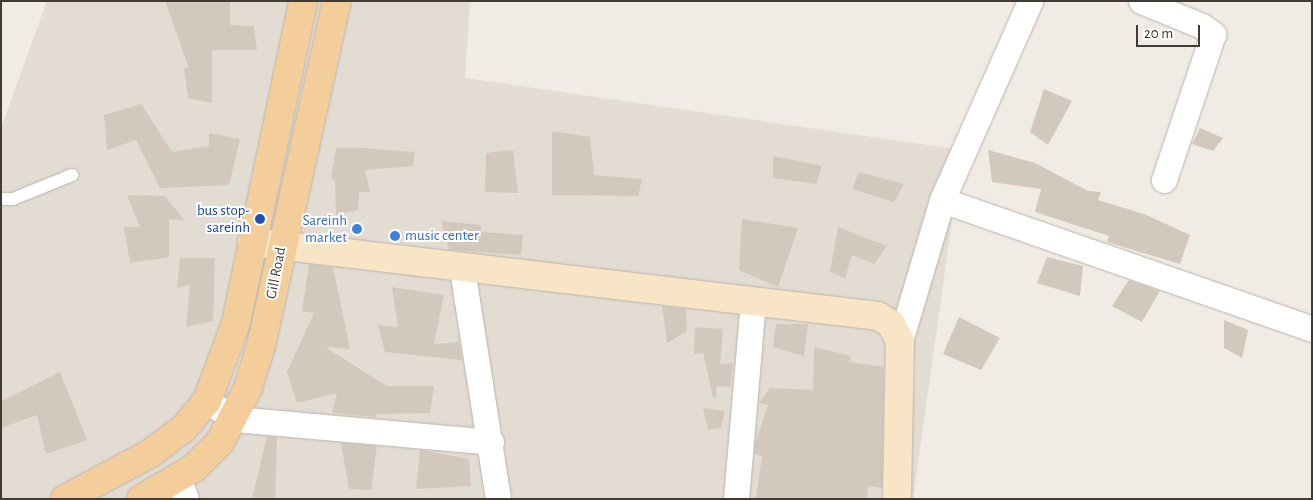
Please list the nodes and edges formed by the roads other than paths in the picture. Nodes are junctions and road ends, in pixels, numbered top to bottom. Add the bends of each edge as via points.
1 (302, 1) edge
2 (338, 1) edge
3 (1030, 1) edge
4 (1141, 1) edge
5 (72, 175) dead end
6 (1164, 180) dead end
7 (1, 199) edge
8 (942, 200) junction
9 (252, 242) junction
10 (281, 248) junction
11 (462, 269) junction
12 (753, 301) junction
13 (1312, 329) edge
14 (900, 341) junction
15 (207, 401) junction
16 (235, 419) junction
17 (491, 442) junction
18 (182, 489) edge
19 (65, 499) edge
20 (141, 499) edge
21 (498, 499) edge
22 (736, 499) edge
23 (897, 499) edge

1 - 9 main road
2 - 10 main road, Gill Road
3 - 8 street
4 - 6 street via 1202,26 1213,34
5 - 7 lane via 13,199
8 - 13 street
8 - 14 street
9 - 10 street
9 - 15 main road via 236,323
10 - 11 street
10 - 16 main road, Gill Road via 262,346
11 - 12 street
11 - 17 street
12 - 14 street via 878,316 891,324
12 - 22 street
14 - 23 street
15 - 16 street
15 - 19 main road via 184,428 151,453
16 - 17 street
16 - 18 main road, Gill Road
17 - 21 street
18 - 20 main road, Gill Road

